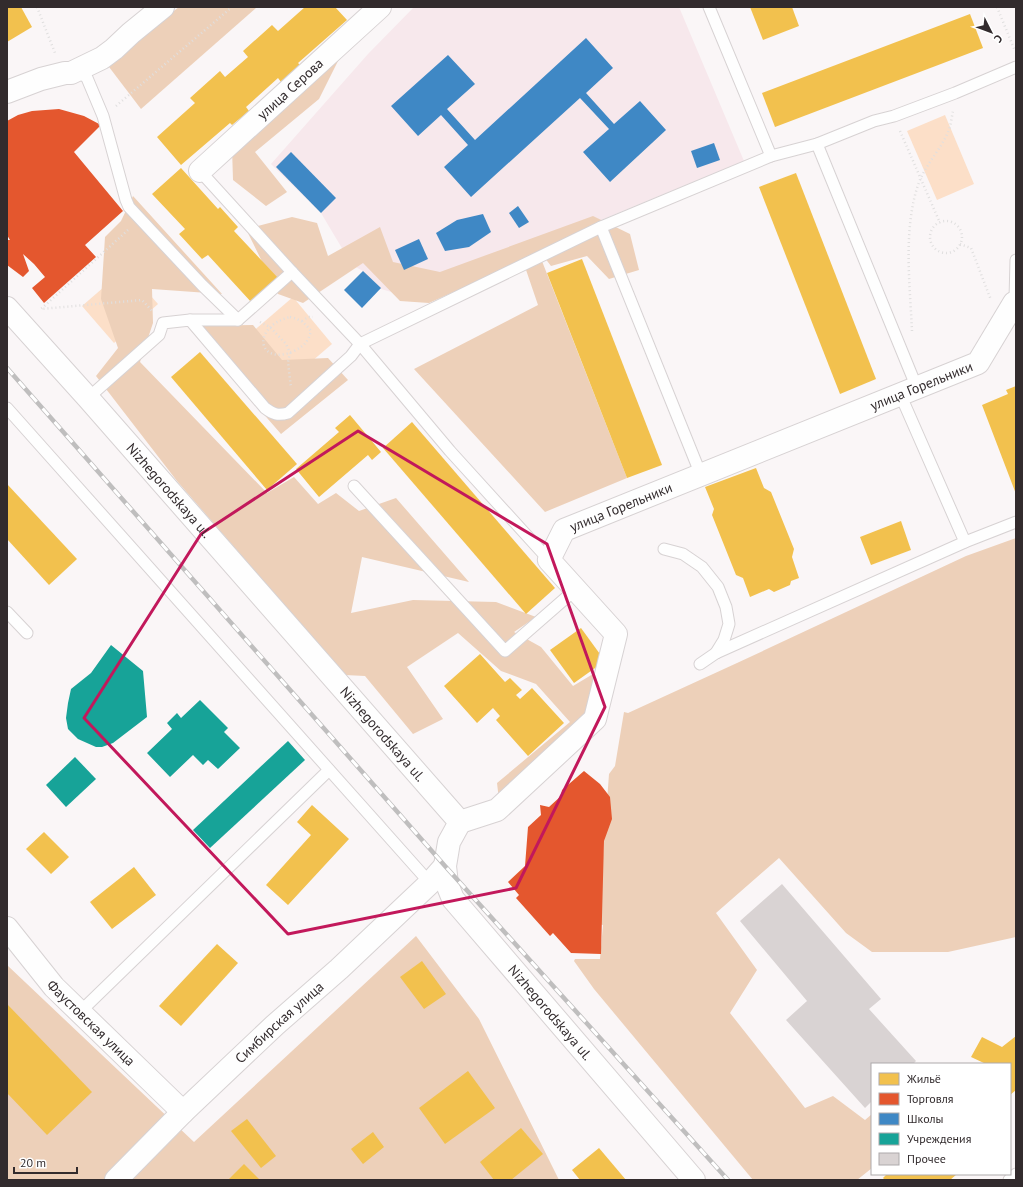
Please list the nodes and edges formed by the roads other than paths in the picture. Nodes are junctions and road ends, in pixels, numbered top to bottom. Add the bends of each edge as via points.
1 (163, 7) edge
2 (709, 7) edge
3 (371, 10) edge
4 (64, 66) junction
5 (1016, 67) edge
6 (7, 92) edge
7 (817, 144) junction
8 (770, 156) junction
9 (200, 171) joint
10 (601, 227) junction
11 (1016, 260) edge
12 (292, 272) junction
13 (1015, 305) edge
14 (7, 308) edge
15 (190, 320) junction
16 (238, 320) junction
17 (360, 344) junction
18 (908, 391) junction
19 (88, 398) junction
20 (7, 408) edge
21 (701, 475) junction
22 (354, 486) dead end
23 (1016, 522) edge
24 (965, 542) junction
25 (664, 549) dead end
26 (549, 560) junction
27 (576, 588) junction
28 (7, 612) edge
29 (27, 633) dead end
30 (716, 653) junction
31 (700, 664) dead end
32 (329, 770) junction
33 (460, 822) junction
34 (445, 866) junction
35 (430, 883) junction
36 (7, 928) edge
37 (80, 1012) junction
38 (183, 1112) junction
39 (1016, 1174) edge
40 (116, 1180) edge
41 (693, 1180) edge
42 (1009, 1180) edge

1 - 4 street via 102,58
2 - 8 lane
3 - 9 street, улица Серова
4 - 6 street via 65,73
4 - 16 lane via 86,78 103,116 129,207
5 - 7 lane via 955,93
7 - 8 lane
7 - 18 lane
8 - 10 lane
9 - 12 lane
10 - 17 lane
10 - 21 lane
11 - 13 lane
12 - 16 lane
12 - 17 lane
13 - 18 street, улица Горельники via 978,363
14 - 19 street, Nizhegorodskaya ul.
15 - 16 lane
15 - 17 lane via 272,414 288,413 351,356
15 - 19 lane via 163,323 159,334
17 - 26 lane via 450,451
18 - 21 street, улица Горельники
18 - 24 lane
19 - 33 street, Nizhegorodskaya ul.
20 - 32 lane
21 - 26 street, улица Горельники via 564,530
22 - 27 lane via 505,651
23 - 24 lane
24 - 30 lane
25 - 30 lane via 683,554 702,567 718,587 729,624
26 - 27 street
27 - 33 street via 616,634 595,719 497,810
28 - 29 lane
30 - 31 lane
32 - 35 lane
32 - 37 lane
33 - 34 street, Nizhegorodskaya ul. via 449,842
34 - 35 street, Симбирская улица
34 - 41 street, Nizhegorodskaya ul. via 447,884 453,899
35 - 38 street, Симбирская улица
36 - 37 street, Фаустовская улица via 54,987
37 - 38 street, Фаустовская улица
38 - 40 street, Симбирская улица
39 - 42 lane

